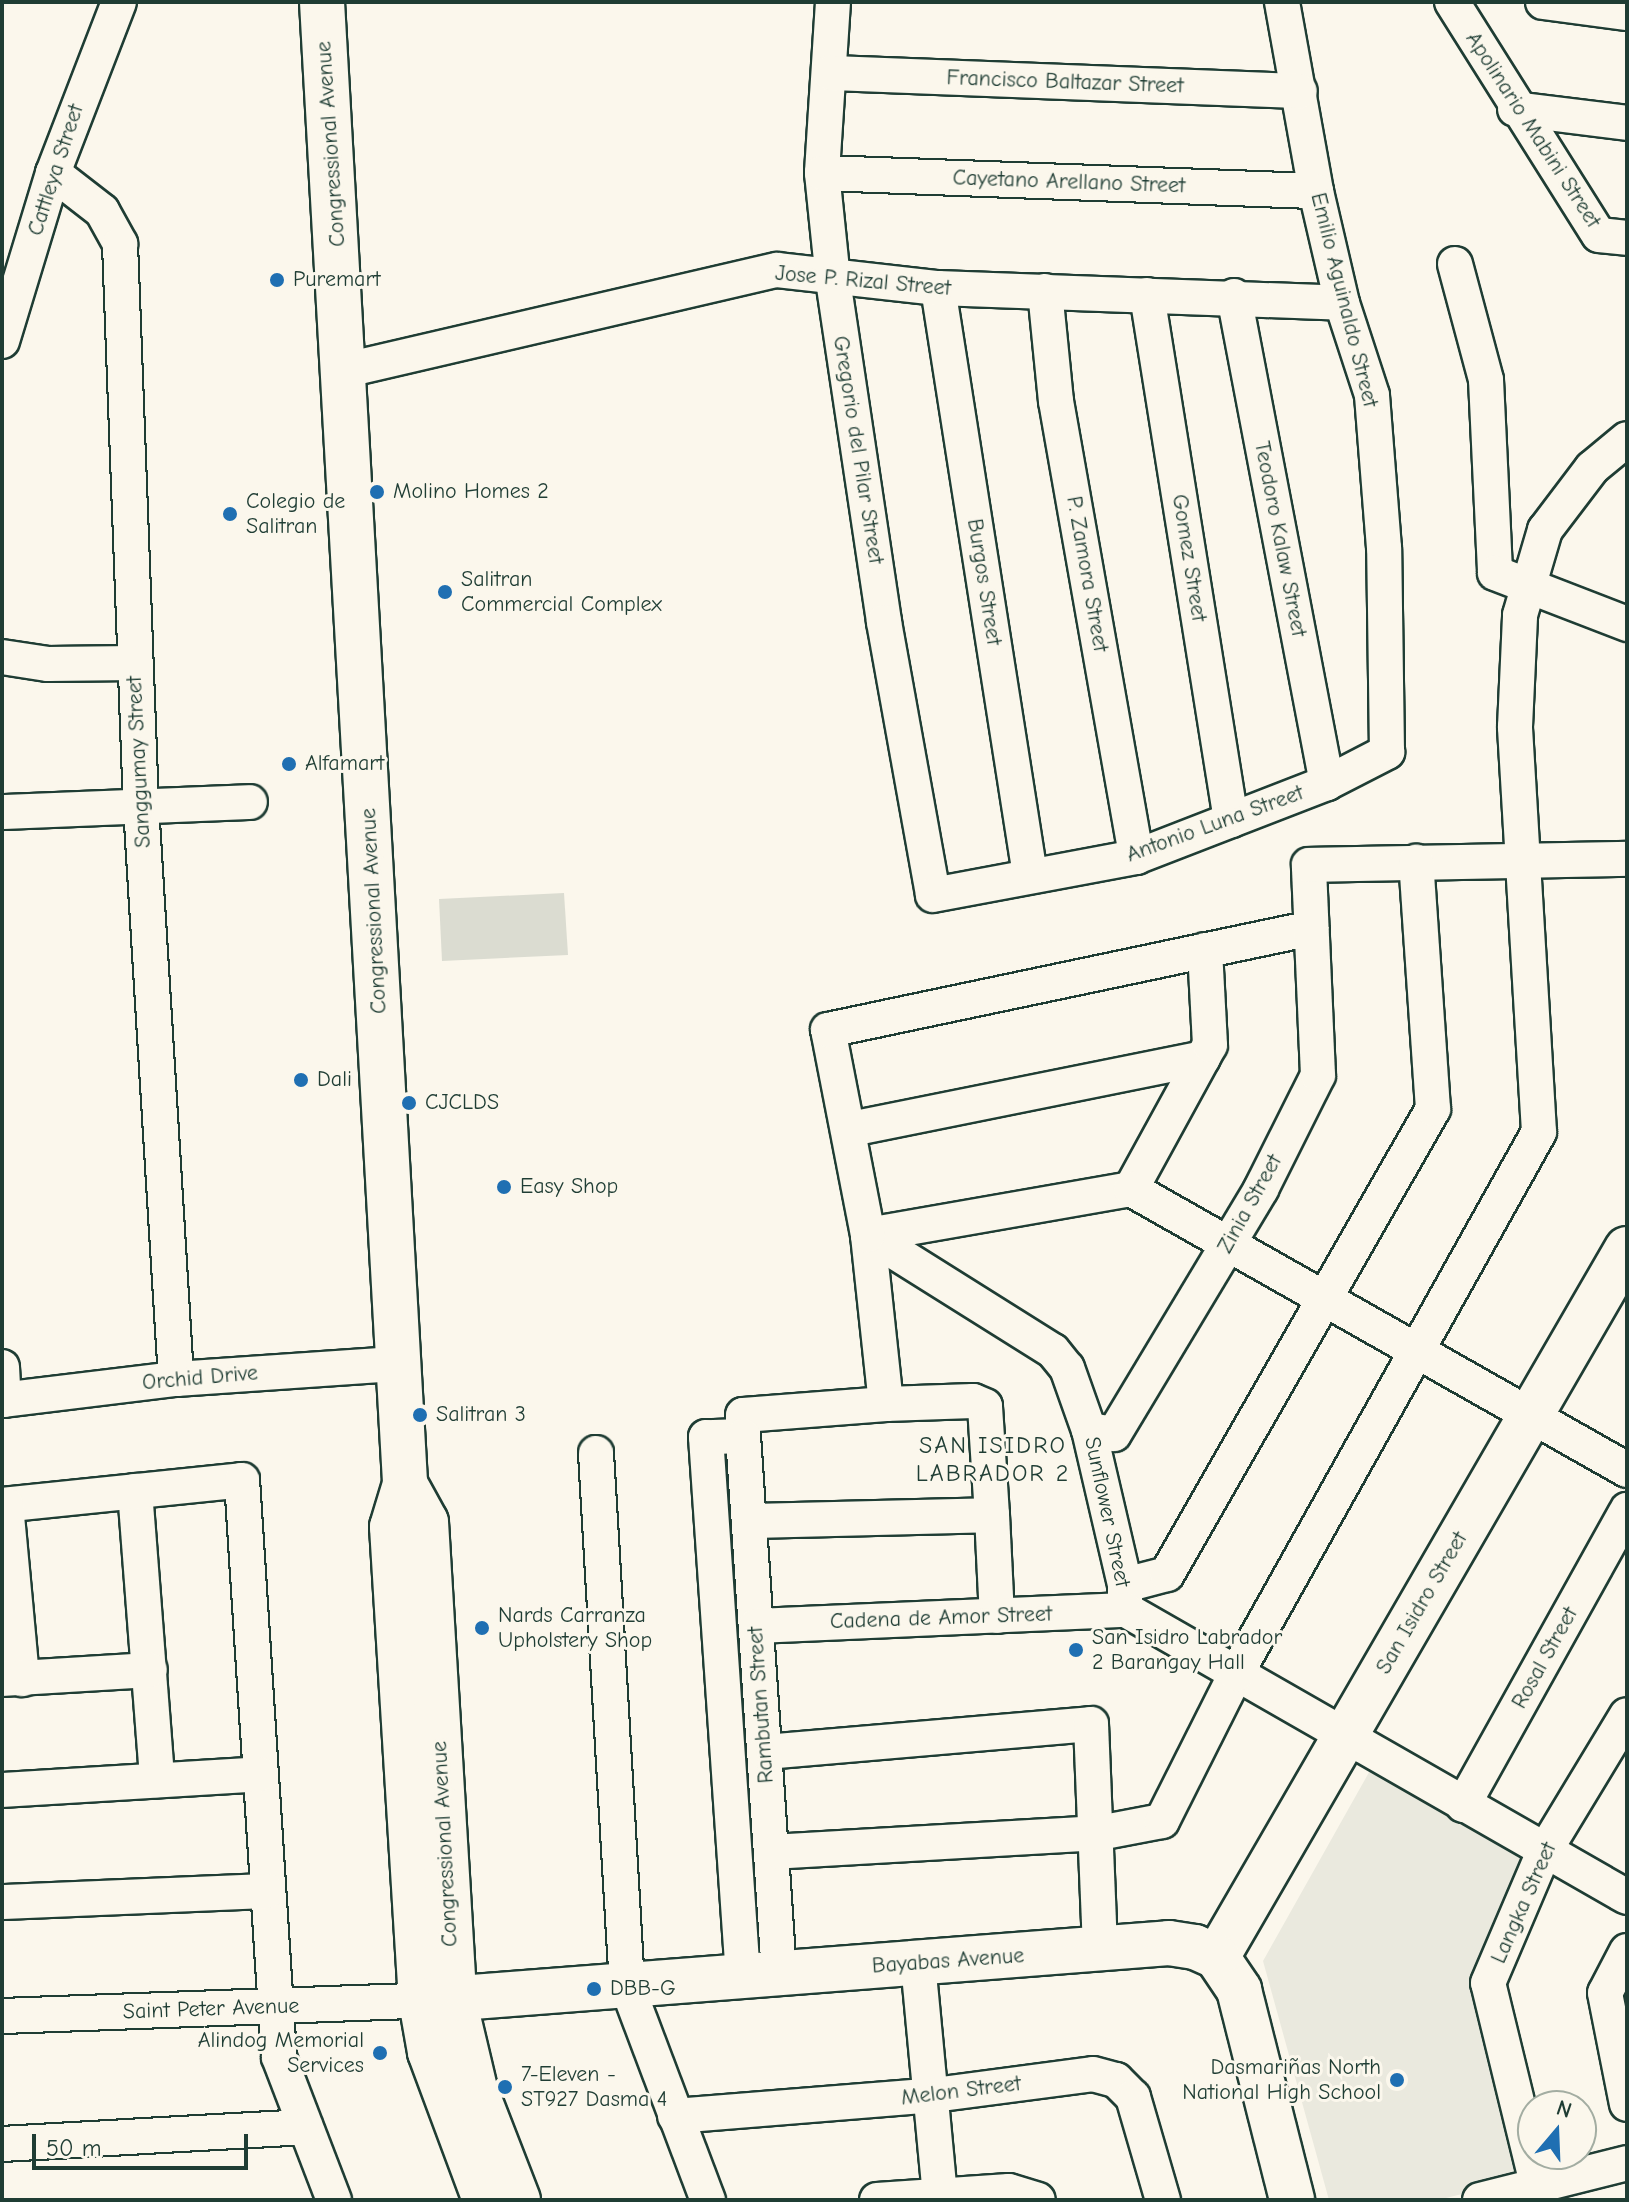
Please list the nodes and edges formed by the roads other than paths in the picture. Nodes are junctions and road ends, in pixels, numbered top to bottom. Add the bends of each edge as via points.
1 (119, 2) edge
2 (322, 2) edge
3 (833, 2) edge
4 (1282, 2) edge
5 (1452, 2) edge
6 (1553, 3) edge
7 (1627, 13) edge
8 (830, 73) junction
9 (1300, 91) junction
10 (1515, 109) junction
11 (1627, 123) edge
12 (53, 173) junction
13 (822, 173) junction
14 (1316, 191) junction
15 (1627, 238) edge
16 (1455, 264) dead end
17 (833, 280) junction
18 (938, 288) junction
19 (1045, 291) junction
20 (1147, 295) junction
21 (1234, 296) junction
22 (1342, 303) junction
23 (2, 341) edge
24 (346, 370) junction
25 (1627, 439) edge
26 (1529, 590) junction
27 (1627, 624) edge
28 (2, 657) edge
29 (134, 663) junction
30 (1389, 744) joint
31 (1327, 783) junction
32 (250, 802) dead end
33 (141, 806) junction
34 (2, 812) edge
35 (1231, 820) junction
36 (1136, 857) junction
37 (1627, 859) edge
38 (1523, 861) junction
39 (1416, 862) junction
40 (1030, 875) junction
41 (933, 895) joint
42 (1311, 928) junction
43 (1205, 950) junction
44 (1203, 1058) junction
45 (851, 1129) junction
46 (1131, 1189) junction
47 (868, 1235) junction
48 (1228, 1244) junction
49 (1627, 1249) edge
50 (1325, 1299) junction
51 (1416, 1351) junction
52 (398, 1364) junction
53 (176, 1379) junction
54 (3, 1389) edge
55 (886, 1404) junction
56 (1530, 1416) junction
57 (1089, 1430) junction
58 (743, 1436) junction
59 (596, 1453) dead end
60 (1627, 1470) edge
61 (135, 1491) junction
62 (4, 1505) edge
63 (1627, 1510) edge
64 (992, 1515) junction
65 (749, 1521) junction
66 (1126, 1597) junction
67 (997, 1616) junction
68 (756, 1626) junction
69 (150, 1670) junction
70 (1236, 1674) junction
71 (12, 1679) edge
72 (1627, 1715) edge
73 (1344, 1737) junction
74 (765, 1752) junction
75 (260, 1774) junction
76 (157, 1780) junction
77 (2, 1790) edge
78 (1463, 1805) junction
79 (1099, 1833) junction
80 (771, 1852) junction
81 (1544, 1852) junction
82 (267, 1891) junction
83 (1627, 1897) edge
84 (2, 1902) edge
85 (1100, 1949) junction
86 (1627, 1951) edge
87 (1217, 1957) junction
88 (918, 1963) junction
89 (761, 1976) junction
90 (627, 1986) junction
91 (438, 2000) junction
92 (274, 2007) junction
93 (2, 2016) edge
94 (934, 2095) junction
95 (1627, 2104) edge
96 (675, 2116) junction
97 (306, 2127) junction
98 (2, 2144) edge
99 (1627, 2163) edge
100 (1539, 2193) edge
101 (940, 2196) junction
102 (334, 2200) edge
103 (485, 2200) edge
104 (518, 2200) edge
105 (708, 2200) edge
106 (877, 2200) edge
107 (1038, 2200) edge
108 (1163, 2200) edge
109 (1292, 2200) edge
110 (1480, 2200) edge

1 - 12 street, Cattleya Street
2 - 24 main road, Congressional Avenue
3 - 8 street, Gregorio del Pilar Street
4 - 9 street, Emilio Aguinaldo Street
5 - 10 street, Apolinario Mabini Street
6 - 7 street
8 - 9 street, Francisco Baltazar Street
8 - 13 street, Gregorio del Pilar Street
9 - 14 street, Emilio Aguinaldo Street
10 - 11 street
10 - 15 street, Apolinario Mabini Street via 1599,235
12 - 23 street, Cattleya Street
12 - 29 street, Sanggumay Street via 102,211 120,244
13 - 14 street, Cayetano Arellano Street
13 - 17 street, Gregorio del Pilar Street
14 - 22 street, Emilio Aguinaldo Street
16 - 26 street via 1486,380 1494,566 1504,580
17 - 18 street, Jose P. Rizal Street
17 - 24 street, Jose P. Rizal Street via 777,270
17 - 41 street, Gregorio del Pilar Street via 884,622
18 - 19 street, Jose P. Rizal Street
18 - 40 street, Burgos Street
19 - 20 street, Jose P. Rizal Street
19 - 36 street, P. Zamora Street via 1056,401
20 - 21 street, Jose P. Rizal Street
20 - 35 street, Gomez Street
21 - 22 street, Jose P. Rizal Street
21 - 31 street, Teodoro Kalaw Street
22 - 30 street, Emilio Aguinaldo Street via 1372,395 1384,548
24 - 52 main road, Congressional Avenue
25 - 26 street via 1592,468 1545,530
26 - 27 street
26 - 38 street via 1520,615 1515,727
28 - 29 street via 48,664
29 - 33 street, Sanggumay Street
30 - 31 street, Antonio Luna Street via 1380,758
31 - 35 street, Antonio Luna Street
32 - 33 street
33 - 34 street
33 - 53 street, Sanggumay Street
35 - 36 street, Antonio Luna Street
36 - 40 street, Antonio Luna Street
37 - 38 street
38 - 39 street
38 - 51 street via 1539,1132
39 - 42 street, Zinia Street via 1309,865
39 - 50 street, Cadena de Amor Street via 1433,1109
40 - 41 street, Antonio Luna Street
42 - 43 street
42 - 48 street, Zinia Street via 1318,1075
43 - 44 street via 1210,1045
43 - 45 street via 828,1030
44 - 45 street
44 - 46 street
45 - 47 street
46 - 47 street
46 - 48 street
47 - 55 street
47 - 57 street, Sunflower Street via 1053,1351 1067,1368
48 - 50 street
48 - 57 street, Zinia Street via 1114,1434
49 - 56 main road, San Isidro Street
50 - 51 street
50 - 66 street, Cadena de Amor Street via 1167,1574
51 - 56 street
51 - 70 street
52 - 53 street, Orchid Drive
52 - 91 main road, Congressional Avenue via 405,1484 392,1527
53 - 54 street, Orchid Drive
55 - 58 street via 743,1415
55 - 64 street via 973,1401 985,1406
56 - 60 street
56 - 73 main road, San Isidro Street
57 - 66 street, Sunflower Street
58 - 65 street, Rambutan Street
58 - 89 street via 706,1437
59 - 90 street
61 - 62 street
61 - 69 street
61 - 75 street via 242,1480
62 - 71 street
63 - 78 street, Rosal Street
64 - 65 street
64 - 67 street
65 - 68 street, Rambutan Street
66 - 67 street, Cadena de Amor Street
66 - 70 street, Sunflower Street
67 - 68 street, Cadena de Amor Street
68 - 74 street, Rambutan Street
69 - 71 street
69 - 76 street
70 - 73 street, Sunflower Street
70 - 79 street via 1162,1821
72 - 81 street, Langka Street
73 - 78 street, Sunflower Street
73 - 87 main road, San Isidro Street
74 - 79 street via 1091,1724
74 - 80 street, Rambutan Street
75 - 76 street
75 - 82 street
76 - 77 street
78 - 81 street, Sunflower Street
79 - 80 street
79 - 85 street
80 - 89 street, Rambutan Street
81 - 83 street, Sunflower Street
81 - 100 street, Langka Street via 1488,1983
82 - 84 street
82 - 92 street
85 - 87 main road, Bayabas Avenue via 1169,1943
85 - 88 main road, Bayabas Avenue
86 - 95 street via 1605,1993
87 - 109 main road via 1239,1990
88 - 89 main road, Bayabas Avenue
88 - 94 street
89 - 90 main road, Bayabas Avenue
90 - 91 main road, Bayabas Avenue
90 - 96 street
91 - 92 street, Saint Peter Avenue
91 - 103 main road, Congressional Avenue via 440,2082
91 - 104 main road, Congressional Avenue
92 - 93 street, Saint Peter Avenue
92 - 97 street via 279,2057
94 - 96 street, Melon Street
94 - 101 street
94 - 108 street, Melon Street via 1093,2074 1116,2080 1133,2097
96 - 105 street
97 - 98 street
97 - 102 street
99 - 100 street
100 - 110 street
101 - 106 street
101 - 107 street via 1009,2191

